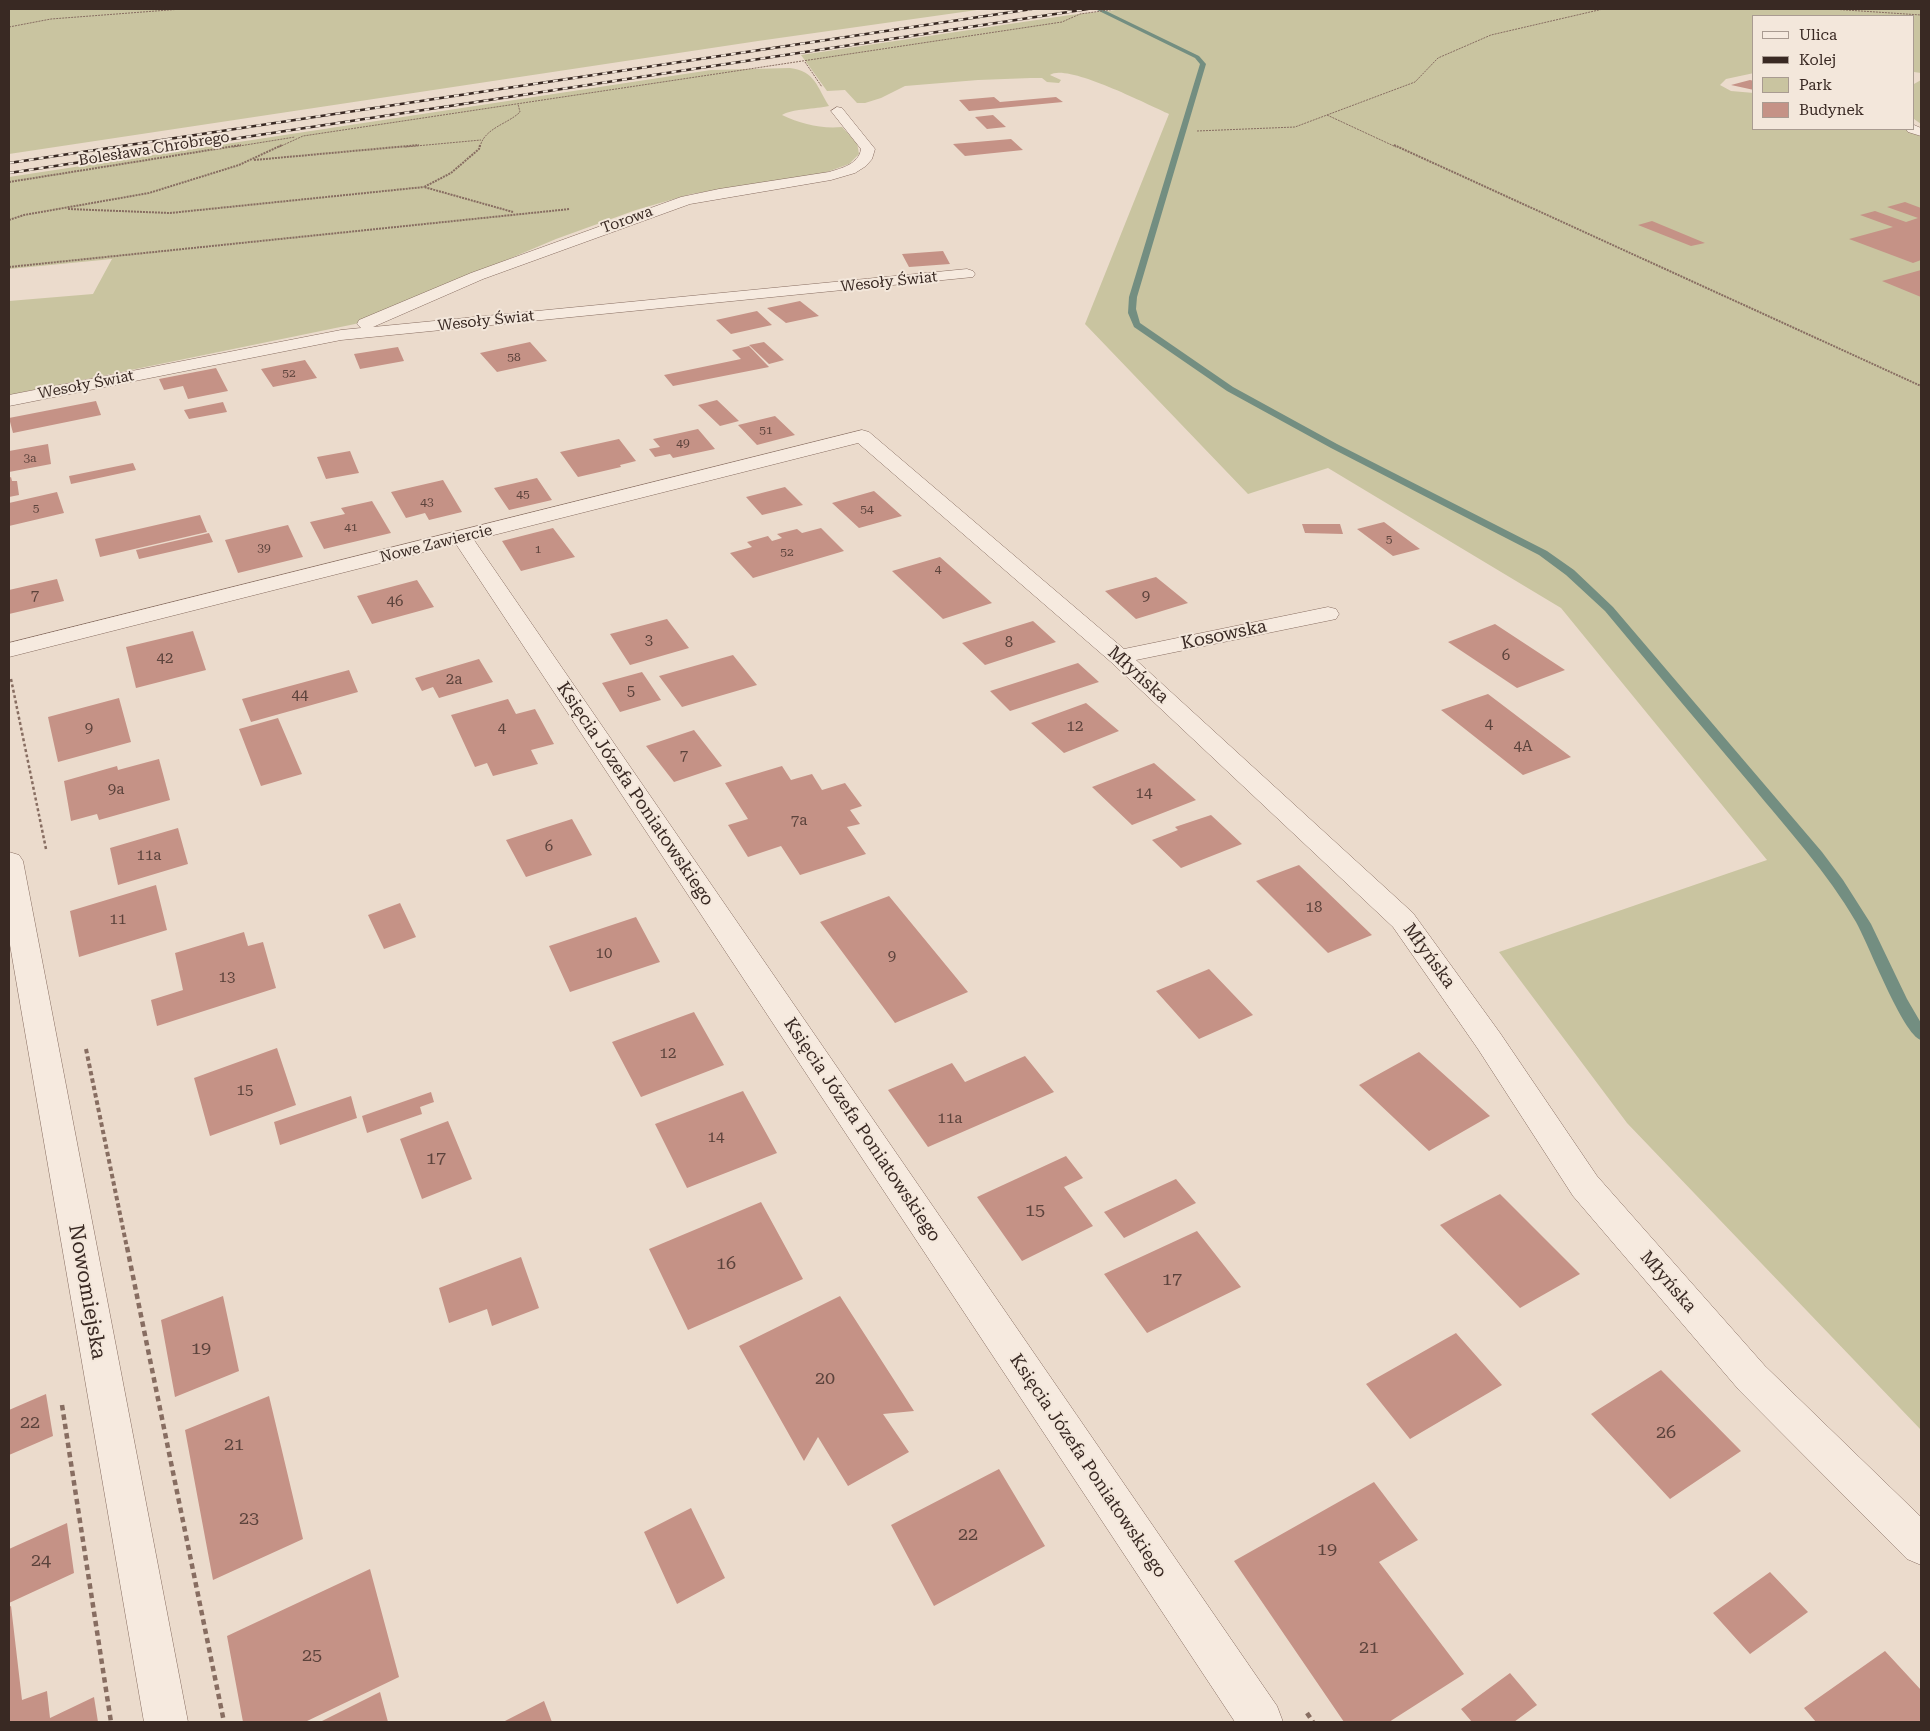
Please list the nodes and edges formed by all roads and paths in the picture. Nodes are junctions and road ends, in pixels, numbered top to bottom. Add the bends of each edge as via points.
1 (138, 9) edge
2 (182, 9) edge
3 (1116, 9) edge
4 (1602, 9) edge
5 (1831, 9) edge
6 (136, 12) junction
7 (1921, 15) edge
8 (9, 27) edge
9 (518, 104) junction
10 (837, 111) dead end
11 (1327, 115) junction
12 (1197, 131) dead end
13 (303, 136) junction
14 (480, 140) junction
15 (250, 160) junction
16 (9, 182) edge
17 (424, 187) junction
18 (60, 209) junction
19 (573, 209) dead end
20 (516, 213) junction
21 (9, 220) edge
22 (9, 267) edge
23 (967, 274) dead end
24 (341, 335) junction
25 (1921, 386) edge
26 (9, 401) edge
27 (862, 436) joint
28 (462, 537) junction
29 (1328, 614) dead end
30 (9, 650) edge
31 (1119, 657) junction
32 (10, 675) dead end
33 (11, 690) edge
34 (47, 855) dead end
35 (9, 861) edge
36 (85, 1040) dead end
37 (1921, 1545) edge
38 (166, 1722) edge
39 (224, 1722) edge
40 (1261, 1722) edge

1 - 6 path
2 - 6 path
3 - 9 path, Bolesława Chrobrego via 1080,14 1062,22
4 - 11 path via 1491,35 1438,58 1415,82
5 - 7 path
6 - 8 path via 51,19
9 - 13 path, Bolesława Chrobrego
9 - 14 path via 520,112 514,118 498,125
10 - 24 street, Torowa via 868,149 861,163 850,170 831,176 719,193 671,205 486,273
11 - 12 path via 1295,128
11 - 25 path
13 - 15 path
13 - 16 path, Bolesława Chrobrego
14 - 15 path
14 - 17 path via 479,149 451,173
15 - 18 path via 149,193
17 - 18 path via 170,213
17 - 20 path
18 - 21 path
19 - 20 path
20 - 22 path
23 - 24 street, Wesoły Świat
24 - 26 street, Wesoły Świat
27 - 28 street, Nowe Zawiercie
27 - 31 street, Młyńska
28 - 30 street, Nowe Zawiercie
28 - 40 street, Księcia Józefa Poniatowskiego
29 - 31 street, Kosowska
31 - 37 street, Młyńska via 1403,920 1489,1041 1585,1186 1752,1378
32 - 33 path
33 - 34 path
35 - 38 street, Nowomiejska
36 - 39 path

